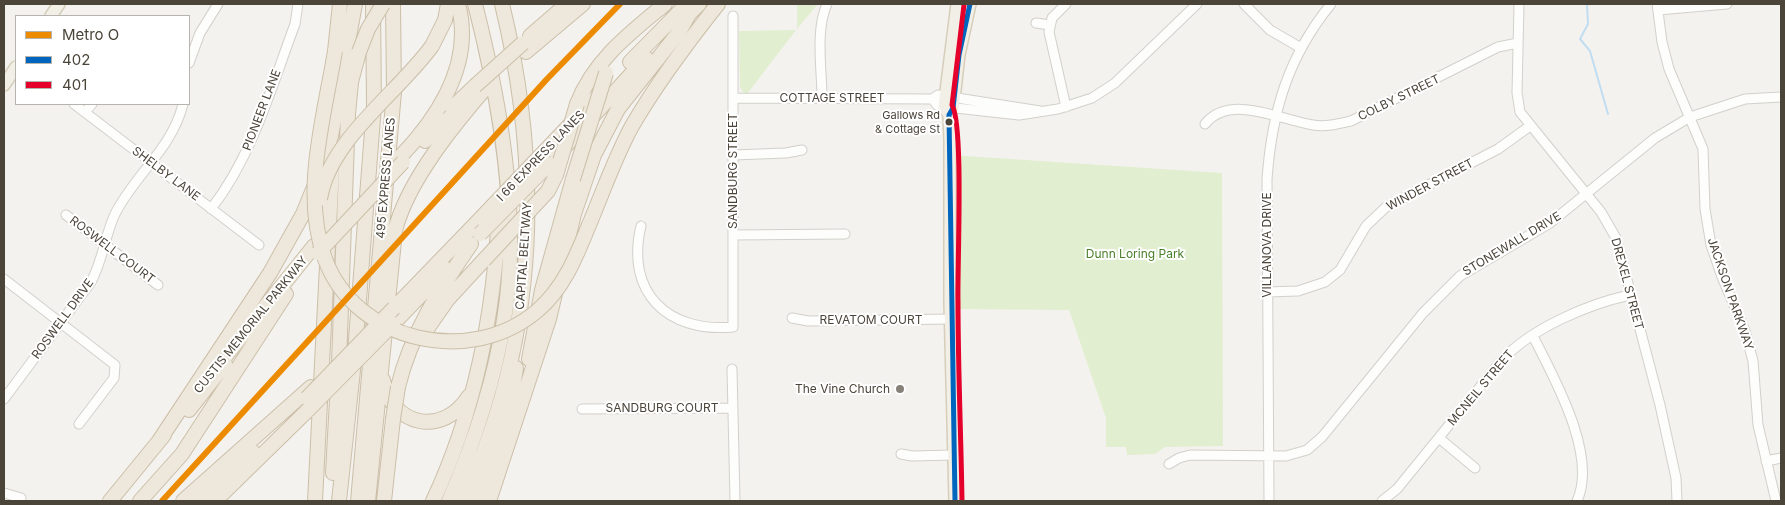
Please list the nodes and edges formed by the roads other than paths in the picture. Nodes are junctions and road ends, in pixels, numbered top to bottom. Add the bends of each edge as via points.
1 (59, 4) edge
2 (218, 4) edge
3 (298, 4) edge
4 (340, 4) edge
5 (355, 4) edge
6 (373, 4) edge
7 (383, 4) edge
8 (391, 4) edge
9 (448, 4) edge
10 (458, 4) edge
11 (475, 4) edge
12 (502, 4) edge
13 (567, 4) edge
14 (583, 4) edge
15 (665, 4) edge
16 (700, 4) edge
17 (718, 4) edge
18 (827, 4) edge
19 (957, 4) edge
20 (970, 4) edge
21 (1066, 4) edge
22 (1197, 4) edge
23 (1244, 4) edge
24 (1331, 4) edge
25 (1519, 4) edge
26 (1727, 4) edge
27 (1657, 7) edge
28 (688, 9) edge
29 (52, 15) edge
30 (733, 16) dead end
31 (1036, 23) dead end
32 (641, 24) junction
33 (1050, 25) junction
34 (368, 29) junction
35 (1518, 43) junction
36 (525, 47) junction
37 (1301, 48) junction
38 (190, 60) edge
39 (15, 68) edge
40 (4, 85) edge
41 (476, 92) junction
42 (1781, 97) edge
43 (732, 98) junction
44 (822, 98) junction
45 (949, 104) junction
46 (75, 105) edge
47 (91, 105) edge
48 (183, 105) edge
49 (1066, 107) junction
50 (336, 109) junction
51 (85, 112) junction
52 (1274, 116) junction
53 (1690, 117) junction
54 (498, 120) junction
55 (1205, 124) dead end
56 (1530, 126) junction
57 (802, 150) dead end
58 (733, 155) junction
59 (547, 158) junction
60 (402, 159) junction
61 (152, 164) junction
62 (1586, 194) junction
63 (211, 209) junction
64 (66, 215) dead end
65 (641, 226) dead end
66 (846, 234) dead end
67 (733, 235) junction
68 (476, 239) junction
69 (105, 245) junction
70 (259, 245) dead end
71 (317, 248) junction
72 (4, 279) edge
73 (158, 285) dead end
74 (524, 286) junction
75 (289, 290) junction
76 (1267, 292) junction
77 (1630, 295) junction
78 (792, 318) dead end
79 (950, 319) junction
80 (62, 323) junction
81 (1532, 336) junction
82 (382, 369) junction
83 (732, 369) dead end
84 (474, 384) junction
85 (399, 385) junction
86 (4, 399) edge
87 (308, 399) junction
88 (733, 408) junction
89 (582, 409) dead end
90 (519, 411) junction
91 (79, 424) dead end
92 (1439, 438) junction
93 (159, 441) junction
94 (900, 454) dead end
95 (954, 455) junction
96 (1269, 456) junction
97 (1781, 458) edge
98 (1766, 461) junction
99 (1169, 464) dead end
100 (1475, 468) dead end
101 (4, 493) edge
102 (21, 498) dead end
103 (111, 500) edge
104 (140, 501) edge
105 (183, 501) edge
106 (201, 501) edge
107 (215, 501) edge
108 (315, 501) edge
109 (334, 501) edge
110 (339, 501) edge
111 (358, 501) edge
112 (368, 501) edge
113 (384, 501) edge
114 (434, 501) edge
115 (449, 501) edge
116 (463, 501) edge
117 (477, 501) edge
118 (489, 501) edge
119 (735, 501) edge
120 (955, 501) edge
121 (1269, 501) edge
122 (1382, 501) edge
123 (1577, 501) edge
124 (1677, 501) edge
125 (1776, 501) edge

1 - 29 main road
2 - 38 street via 200,33
3 - 63 street, PIONEER LANE via 294,24 250,146
4 - 71 highway, bridge via 314,190
5 - 50 highway
6 - 110 highway via 374,105
7 - 34 highway, bridge
8 - 34 highway, bridge
8 - 111 highway, 495 EXPRESS LANES via 394,92
9 - 71 highway, bridge via 445,20 432,46 351,138 329,170 319,206
10 - 60 highway via 462,28 460,49 449,91
11 - 54 highway
12 - 74 highway, CAPITAL BELTWAY via 521,96 527,150 528,223
13 - 36 highway
14 - 36 highway
15 - 32 highway
16 - 28 highway
17 - 71 highway, bridge via 666,73 632,127 564,280 536,312 500,333 474,340 433,340 406,334 389,328 352,301
18 - 44 street via 821,28
19 - 45 main road
20 - 45 main road
21 - 33 street
22 - 49 street, COTTAGE STREET via 1115,83 1092,98
23 - 37 street via 1270,30
24 - 37 street, VILLANOVA DRIVE
25 - 35 street, DREXEL STREET
26 - 27 street
27 - 53 street, JACKSON PARKWAY via 1669,69
28 - 59 highway
28 - 90 highway via 679,32 618,108 594,155 574,214 549,319
30 - 43 street, SANDBURG STREET
31 - 33 street
32 - 85 highway, bridge via 595,69 578,104 548,191 431,323
32 - 90 highway, bridge via 617,51 606,73 536,314
33 - 49 street via 1050,46
34 - 109 highway, bridge via 353,72 348,114 332,486
35 - 52 street, COLBY STREET via 1498,48 1351,121 1314,125
35 - 56 street, DREXEL STREET via 1517,102
36 - 41 highway, bridge
36 - 41 highway via 490,83
37 - 52 street, VILLANOVA DRIVE
39 - 40 main road
41 - 60 highway
41 - 82 highway via 410,193 399,216
42 - 53 street, STONEWALL DRIVE via 1745,100
43 - 44 street, COTTAGE STREET
43 - 58 street, SANDBURG STREET
44 - 45 street, COTTAGE STREET via 932,99 937,95
45 - 49 street, COTTAGE STREET via 1019,115
45 - 79 main road
46 - 51 street, SHELBY LANE
47 - 51 street
48 - 61 street, ROSWELL DRIVE via 172,135
50 - 93 highway via 321,170 291,237
50 - 108 highway
51 - 61 street, SHELBY LANE
52 - 55 street, COLBY STREET via 1247,110 1227,110 1214,115
52 - 76 street, VILLANOVA DRIVE via 1267,179
53 - 62 street, STONEWALL DRIVE via 1655,138
53 - 98 street, JACKSON PARKWAY via 1702,149 1705,209 1712,245 1722,278 1745,330 1753,361 1758,425
54 - 84 highway via 500,195 495,271
54 - 115 highway via 509,219 505,318 484,408
56 - 62 street, DREXEL STREET
56 - 76 street, WINDER STREET via 1498,148 1381,211 1363,231 1340,270 1325,282 1298,291
57 - 58 street
58 - 67 street, SANDBURG STREET
59 - 68 highway, bridge
59 - 87 highway, I 66 EXPRESS LANES, bridge via 481,218
60 - 71 highway, CUSTIS MEMORIAL PARKWAY
61 - 63 street, SHELBY LANE
61 - 69 street, ROSWELL DRIVE via 122,202
62 - 77 street, DREXEL STREET via 1616,238
62 - 96 street, STONEWALL DRIVE via 1550,223 1482,261 1448,286 1315,444 1296,454
63 - 70 street, SHELBY LANE
64 - 69 street, ROSWELL COURT
65 - 67 street, SANDBURG STREET via 637,264 643,284 656,303 673,318 692,326 733,327
66 - 67 street
68 - 85 highway via 444,282 424,318
68 - 87 highway, bridge via 393,324
69 - 73 street, ROSWELL COURT
69 - 80 street, ROSWELL DRIVE via 91,282
71 - 75 highway
71 - 93 highway, CUSTIS MEMORIAL PARKWAY
72 - 80 street
74 - 116 highway, CAPITAL BELTWAY via 506,380 482,456
74 - 117 highway via 511,404 495,458
75 - 103 highway
75 - 104 highway via 182,454
76 - 96 street, VILLANOVA DRIVE
77 - 81 street, MCNEIL STREET via 1592,306
77 - 124 street, DREXEL STREET via 1660,404 1675,470
78 - 79 street, REVATOM COURT via 808,321
79 - 95 main road
80 - 86 street, ROSWELL DRIVE
80 - 91 street via 112,361 116,370 114,378
81 - 92 street, MCNEIL STREET via 1502,360
81 - 123 street via 1566,405 1584,463 1584,483
82 - 84 highway via 385,390 392,405 404,416 422,421 439,420 456,412 468,398
82 - 112 highway
83 - 88 street, SANDBURG COURT
84 - 114 highway via 453,454
85 - 113 highway, bridge
87 - 105 highway
87 - 106 highway
87 - 107 highway
88 - 89 street, SANDBURG COURT
88 - 119 street
90 - 118 highway
92 - 100 street
92 - 122 street, MCNEIL STREET
93 - 103 highway, CUSTIS MEMORIAL PARKWAY
94 - 95 street
95 - 120 main road
96 - 99 street, STONEWALL DRIVE via 1190,456
96 - 121 street, VILLANOVA DRIVE
97 - 98 street
98 - 125 street, JACKSON PARKWAY
101 - 102 street

